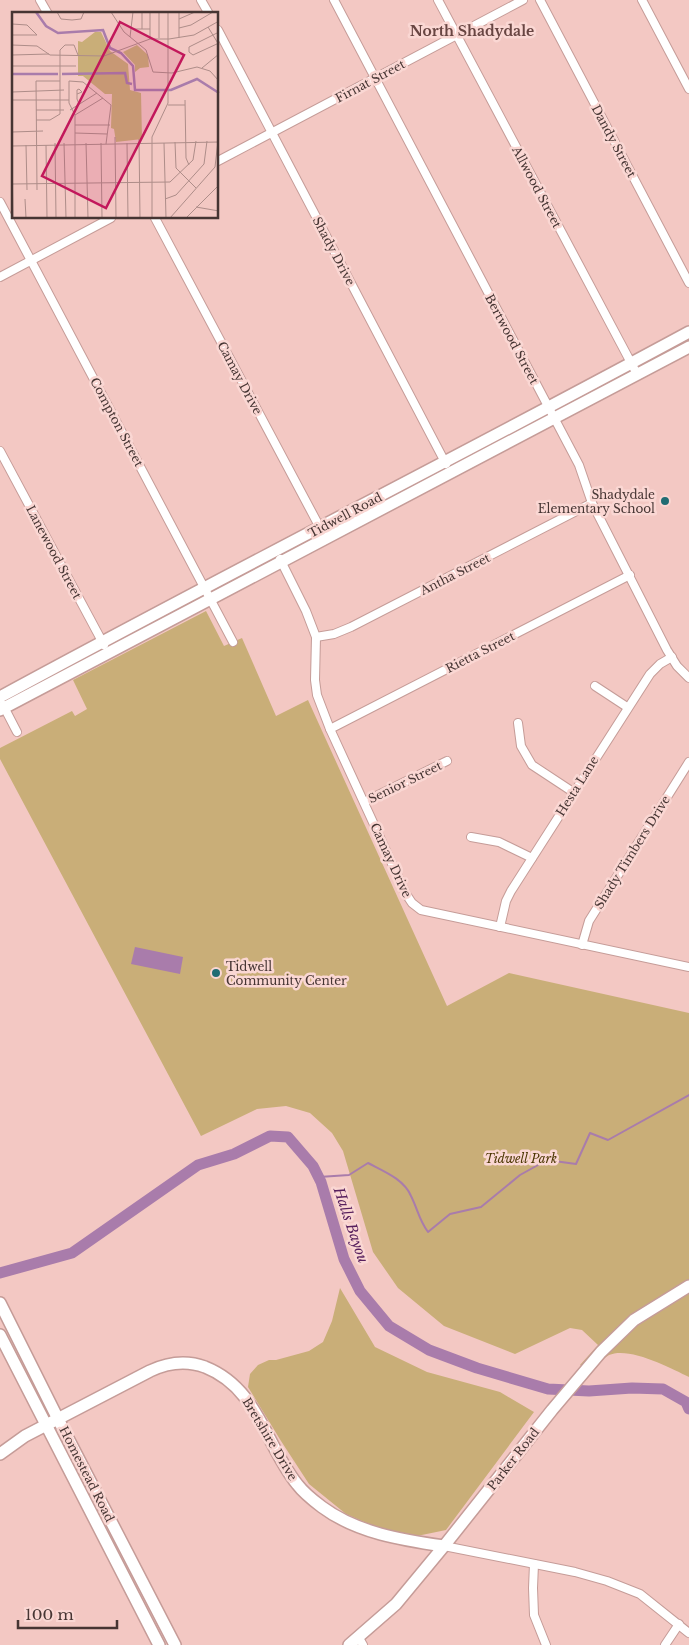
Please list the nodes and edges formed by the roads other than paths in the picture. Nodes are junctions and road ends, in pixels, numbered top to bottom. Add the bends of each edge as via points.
1 (40, 0) edge
2 (202, 0) edge
3 (334, 0) edge
4 (438, 0) edge
5 (522, 0) edge
6 (540, 0) edge
7 (642, 0) edge
8 (47, 12) edge
9 (208, 12) edge
10 (219, 32) edge
11 (456, 35) junction
12 (375, 78) junction
13 (689, 89) edge
14 (272, 133) junction
15 (219, 160) edge
16 (0, 202) edge
17 (108, 219) edge
18 (156, 219) edge
19 (31, 260) junction
20 (0, 277) edge
21 (689, 283) edge
22 (689, 332) edge
23 (689, 346) edge
24 (634, 369) junction
25 (551, 413) junction
26 (0, 451) edge
27 (448, 468) junction
28 (592, 503) junction
29 (321, 528) junction
30 (326, 539) junction
31 (276, 552) junction
32 (282, 563) junction
33 (630, 575) junction
34 (205, 589) junction
35 (210, 600) junction
36 (316, 637) junction
37 (102, 642) junction
38 (233, 642) dead end
39 (108, 653) junction
40 (672, 657) junction
41 (689, 678) edge
42 (595, 686) dead end
43 (1, 704) edge
44 (627, 707) junction
45 (518, 723) dead end
46 (330, 729) junction
47 (17, 732) dead end
48 (447, 761) dead end
49 (689, 762) edge
50 (686, 774) edge
51 (573, 792) junction
52 (364, 802) junction
53 (471, 837) dead end
54 (532, 858) junction
55 (500, 927) junction
56 (582, 945) junction
57 (689, 967) edge
58 (689, 1286) edge
59 (0, 1304) edge
60 (5, 1326) edge
61 (0, 1335) edge
62 (58, 1419) junction
63 (47, 1424) junction
64 (0, 1454) edge
65 (102, 1504) junction
66 (91, 1510) junction
67 (444, 1546) junction
68 (534, 1564) junction
69 (679, 1624) junction
70 (689, 1632) edge
71 (361, 1641) edge
72 (159, 1645) edge
73 (175, 1645) edge
74 (349, 1645) edge
75 (546, 1645) edge
76 (665, 1645) edge

1 - 8 street
2 - 9 street
3 - 12 street, Bertwood Street
4 - 11 street, Allwood Street
5 - 11 street, Firnat Street
6 - 21 street, Dandy Street
7 - 13 street
10 - 14 street, Shady Drive
11 - 12 street, Firnat Street
11 - 24 street, Allwood Street
12 - 14 street, Firnat Street
12 - 25 street, Bertwood Street
14 - 15 street, Firnat Street
14 - 27 street, Shady Drive
16 - 19 street, Compton Street
17 - 19 street
18 - 29 street, Camay Drive
19 - 20 street
19 - 34 street, Compton Street
22 - 24 main road, Tidwell Road
23 - 24 main road, Tidwell Road
24 - 25 main road, Tidwell Road
25 - 27 main road, Tidwell Road
25 - 28 street, Bertwood Street via 579,466
26 - 37 street, Lanewood Street
27 - 29 main road, Tidwell Road
27 - 30 main road, Tidwell Road
28 - 33 street, Bertwood Street
28 - 36 street, Antha Street via 351,627
29 - 30 street, Camay Drive
29 - 31 main road, Tidwell Road
30 - 32 main road, Tidwell Road
31 - 32 street, Camay Drive
31 - 34 main road, Tidwell Road
32 - 35 main road, Tidwell Road
32 - 36 street, Camay Drive
33 - 40 street, Bertwood Street
33 - 46 street, Rietta Street
34 - 35 street, Compton Street
34 - 37 main road, Tidwell Road
35 - 38 street, Compton Street
35 - 39 main road, Tidwell Road
36 - 46 street, Camay Drive via 317,695
37 - 39 street, Lanewood Street
37 - 43 main road, Tidwell Road
39 - 43 main road, Tidwell Road
40 - 41 street, Bertwood Street
40 - 44 street, Hesta Lane via 654,669
42 - 44 street
43 - 47 street
44 - 51 street, Hesta Lane
45 - 51 street via 521,746 532,765
46 - 52 street, Camay Drive
48 - 52 street, Senior Street
49 - 50 street, Shady Timbers Drive
50 - 56 street, Shady Timbers Drive via 589,921
51 - 54 street, Hesta Lane
52 - 55 street, Camay Drive via 412,904 422,910
53 - 54 street via 499,842
54 - 55 street, Hesta Lane via 506,901
55 - 56 street, Camay Drive
56 - 57 street, Camay Drive
58 - 67 main road, Parker Road via 634,1320 601,1352
59 - 60 main road, Homestead Road
60 - 62 main road, Homestead Road
61 - 63 main road, Homestead Road
62 - 63 main road, Bretshire Drive
62 - 65 main road, Homestead Road
62 - 67 main road, Bretshire Drive via 162,1365 188,1362 201,1365 216,1371 241,1390 297,1484 322,1507 351,1524 390,1536
63 - 64 main road, Bretshire Drive
63 - 66 main road, Homestead Road
65 - 66 main road
65 - 73 main road, Homestead Road
66 - 72 main road, Homestead Road
67 - 68 street, Bretshire Drive
67 - 71 main road, Parker Road
68 - 69 street, Bretshire Drive via 607,1581 640,1594
68 - 75 street via 534,1615
69 - 70 street, Bretshire Drive
69 - 76 street
71 - 74 main road, Parker Road

